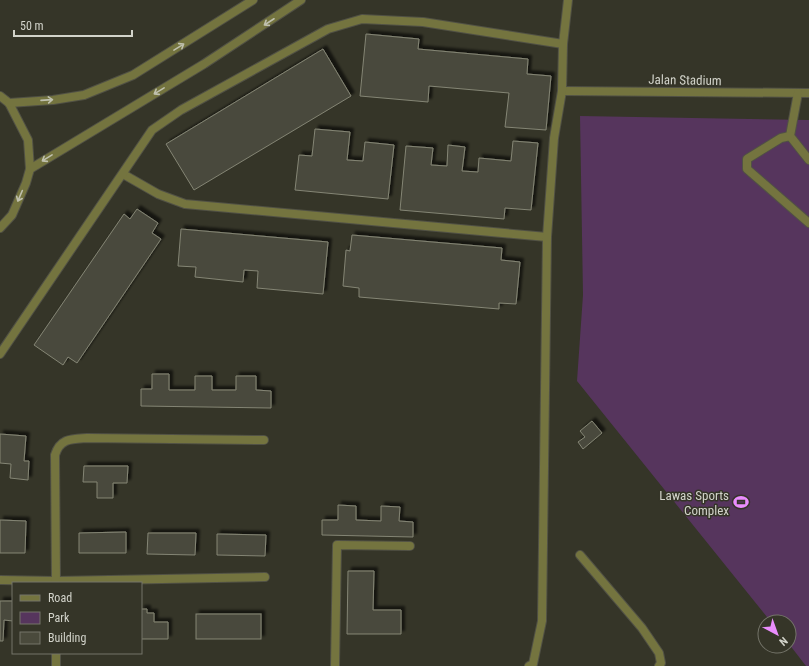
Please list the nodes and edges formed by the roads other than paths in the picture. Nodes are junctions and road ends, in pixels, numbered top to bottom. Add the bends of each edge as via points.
1 (253, 0) edge
2 (301, 0) edge
3 (568, 0) edge
4 (563, 44) junction
5 (562, 91) junction
6 (798, 93) junction
7 (809, 93) edge
8 (0, 96) edge
9 (8, 103) junction
10 (790, 136) junction
11 (809, 160) edge
12 (30, 170) junction
13 (123, 174) junction
14 (809, 223) edge
15 (0, 228) edge
16 (547, 237) junction
17 (0, 354) edge
18 (264, 440) dead end
19 (410, 546) dead end
20 (580, 555) dead end
21 (265, 577) dead end
22 (0, 580) edge
23 (56, 582) edge
24 (56, 654) edge
25 (56, 666) edge
26 (335, 666) edge
27 (529, 666) edge
28 (660, 666) edge

9 -> 1 street via 84,95 126,78
2 -> 12 street via 204,64
3 - 4 street
4 - 5 street
4 - 13 street via 424,22 362,19 328,29 181,110 152,130
5 - 6 street, Jalan Stadium
5 - 16 street via 554,138
6 - 7 street, Jalan Stadium
6 - 10 street
8 - 9 street
9 - 12 street via 28,140
10 - 11 street
10 - 14 street via 780,138 747,159 746,169
12 -> 15 street via 12,215
13 - 16 street via 158,194 185,204
13 - 17 street
16 - 27 street via 542,621 533,664
18 - 23 street via 67,440 57,448 55,455
19 - 26 street via 337,545
20 - 28 street via 642,628 658,653
21 - 23 street
22 - 23 street
24 - 25 street

